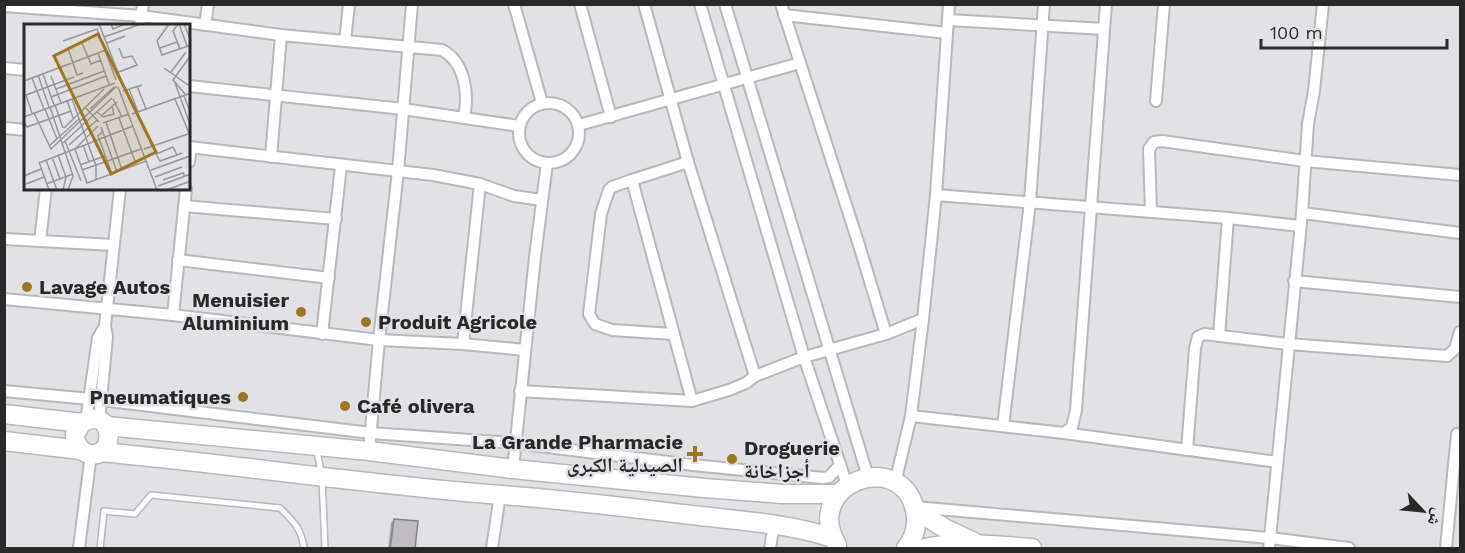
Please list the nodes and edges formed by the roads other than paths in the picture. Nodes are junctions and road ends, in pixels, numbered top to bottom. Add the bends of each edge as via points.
1 (208, 4) edge
2 (349, 4) edge
3 (412, 4) edge
4 (514, 4) edge
5 (580, 4) edge
6 (644, 4) edge
7 (700, 4) edge
8 (724, 4) edge
9 (949, 4) edge
10 (1044, 4) edge
11 (1106, 4) edge
12 (1164, 4) edge
13 (1323, 4) edge
14 (4, 6) edge
15 (78, 8) edge
16 (782, 10) edge
17 (141, 15) edge
18 (948, 20) junction
19 (206, 25) junction
20 (1042, 26) junction
21 (1104, 29) junction
22 (947, 33) junction
23 (281, 34) junction
24 (345, 41) junction
25 (408, 46) junction
26 (800, 63) junction
27 (4, 68) edge
28 (24, 70) edge
29 (747, 78) junction
30 (725, 85) junction
31 (190, 86) edge
32 (277, 96) junction
33 (671, 99) junction
34 (1156, 101) dead end
35 (542, 103) junction
36 (404, 109) junction
37 (464, 117) junction
38 (611, 117) junction
39 (579, 125) junction
40 (519, 126) junction
41 (4, 128) edge
42 (24, 130) edge
43 (190, 147) edge
44 (271, 157) junction
45 (1305, 161) junction
46 (688, 162) junction
47 (547, 163) junction
48 (341, 166) junction
49 (398, 171) junction
50 (1461, 175) edge
51 (632, 180) junction
52 (480, 184) junction
53 (46, 190) edge
54 (120, 190) edge
55 (186, 190) edge
56 (936, 195) junction
57 (542, 200) junction
58 (1030, 202) junction
59 (184, 206) junction
60 (1091, 207) junction
61 (1151, 211) junction
62 (1302, 213) junction
63 (1228, 218) junction
64 (336, 219) junction
65 (1300, 226) junction
66 (1461, 233) edge
67 (4, 239) edge
68 (40, 241) junction
69 (113, 245) junction
70 (178, 260) junction
71 (329, 278) junction
72 (1294, 281) junction
73 (1461, 297) edge
74 (4, 299) edge
75 (106, 309) junction
76 (173, 315) junction
77 (923, 319) junction
78 (105, 326) junction
79 (1461, 332) edge
80 (322, 334) junction
81 (673, 334) junction
82 (886, 334) junction
83 (1219, 336) junction
84 (379, 340) junction
85 (463, 344) junction
86 (1288, 344) junction
87 (525, 350) junction
88 (829, 351) junction
89 (804, 357) junction
90 (755, 376) junction
91 (4, 391) edge
92 (520, 391) junction
93 (88, 399) junction
94 (101, 400) junction
95 (692, 401) junction
96 (4, 414) edge
97 (911, 416) junction
98 (93, 423) junction
99 (1003, 426) junction
100 (1064, 433) junction
101 (1457, 434) dead end
102 (4, 441) edge
103 (370, 442) junction
104 (515, 443) junction
105 (316, 446) junction
106 (1187, 450) junction
107 (91, 452) junction
108 (1277, 462) junction
109 (840, 465) junction
110 (513, 469) junction
111 (868, 477) junction
112 (322, 478) junction
113 (895, 483) junction
114 (843, 490) junction
115 (500, 495) junction
116 (915, 508) junction
117 (774, 524) junction
118 (837, 543) edge
119 (1270, 543) edge
120 (986, 546) edge
121 (79, 549) edge
122 (100, 549) edge
123 (304, 549) edge
124 (325, 549) edge
125 (492, 549) edge
126 (770, 549) edge
127 (906, 549) edge
128 (925, 549) edge
129 (1032, 549) edge
130 (1349, 549) edge
131 (1446, 549) edge

1 - 19 street
2 - 24 street
3 - 25 street
4 - 35 street
5 - 38 street
6 - 33 street
7 - 30 street
8 - 29 street
9 - 18 street
10 - 20 street
11 - 21 street
12 - 34 street
13 - 45 street
14 - 15 street
15 - 17 street
16 - 22 street
16 - 26 street
17 - 19 street
18 - 20 street
18 - 22 street
19 - 23 street
20 - 21 street
20 - 58 street
21 - 60 street
22 - 56 street
23 - 24 street
23 - 32 street
24 - 25 street
25 - 36 street
25 - 37 street via 451,54 466,88
26 - 29 street
26 - 82 street
27 - 28 street
29 - 30 street
29 - 88 street
30 - 33 street
30 - 89 street
31 - 32 street
32 - 36 street
32 - 44 street
33 - 38 street
33 - 46 street
35 - 39 street via 562,105 573,113
35 - 40 street via 525,114
36 - 37 street
36 - 49 street
37 - 40 street
38 - 39 street
39 - 47 street via 579,139 573,151 562,160
40 - 47 street via 526,152
41 - 42 street
43 - 44 street
44 - 48 street
45 - 50 street
45 - 61 street via 1154,142 1149,150
45 - 62 street
46 - 51 street
46 - 90 street
47 - 57 street
48 - 49 street
48 - 64 street
49 - 52 street
49 - 84 street
51 - 81 street
51 - 81 street via 612,187 606,197 589,314 595,324 612,330
52 - 57 street via 514,196
52 - 85 street
53 - 68 street
54 - 69 street
55 - 59 street
56 - 58 street
56 - 77 street
57 - 87 street
58 - 60 street
58 - 99 street
59 - 64 street
59 - 70 street
60 - 61 street
60 - 100 street via 1076,410 1072,427
61 - 63 street
62 - 65 street
62 - 66 street
63 - 65 street
63 - 83 street
64 - 71 street
65 - 72 street
67 - 68 street
68 - 69 street
69 - 75 street
70 - 71 street
70 - 76 street
71 - 80 street
72 - 73 street
72 - 86 street
74 - 75 street
75 - 76 street
75 - 78 street
76 - 80 street
77 - 82 street
77 - 97 street
78 - 93 street via 98,338
78 - 94 street
79 - 86 street via 1455,349 1447,356
80 - 84 street
81 - 95 street
82 - 88 street
83 - 86 street
83 - 106 street via 1198,337
84 - 85 street
84 - 103 street
85 - 87 street
86 - 108 street
87 - 92 street
88 - 89 street
88 - 111 street
89 - 90 street
89 - 109 street
90 - 95 street via 729,390
91 - 93 street
92 - 95 street
92 - 104 street
93 - 94 street
93 - 98 street
94 - 98 street
94 - 103 street
96 - 98 main road
97 - 99 street
97 - 113 street
98 - 105 main road
98 - 107 main road via 77,429 75,436 77,444
98 - 107 main road via 109,433 109,440 106,447
99 - 100 street
100 - 106 street
101 - 131 street
102 - 107 main road
103 - 104 street
103 - 105 main road
103 - 110 main road
104 - 109 street via 823,478 830,477
104 - 110 street
105 - 112 lane
106 - 108 street
107 - 112 main road
107 - 121 street
108 - 119 street
109 - 114 street
110 - 114 main road via 783,494
111 - 113 main road
111 - 114 main road
112 - 115 main road
112 - 124 lane
113 - 116 main road via 906,491
114 - 118 main road via 830,512 830,527
115 - 117 main road
115 - 125 street
116 - 119 street
116 - 120 main road via 957,535
116 - 127 main road via 914,533
117 - 118 main road
117 - 126 street
119 - 130 street
120 - 128 main road via 942,545
120 - 129 main road
122 - 123 lane via 104,511 135,514 151,495 280,508 301,533

